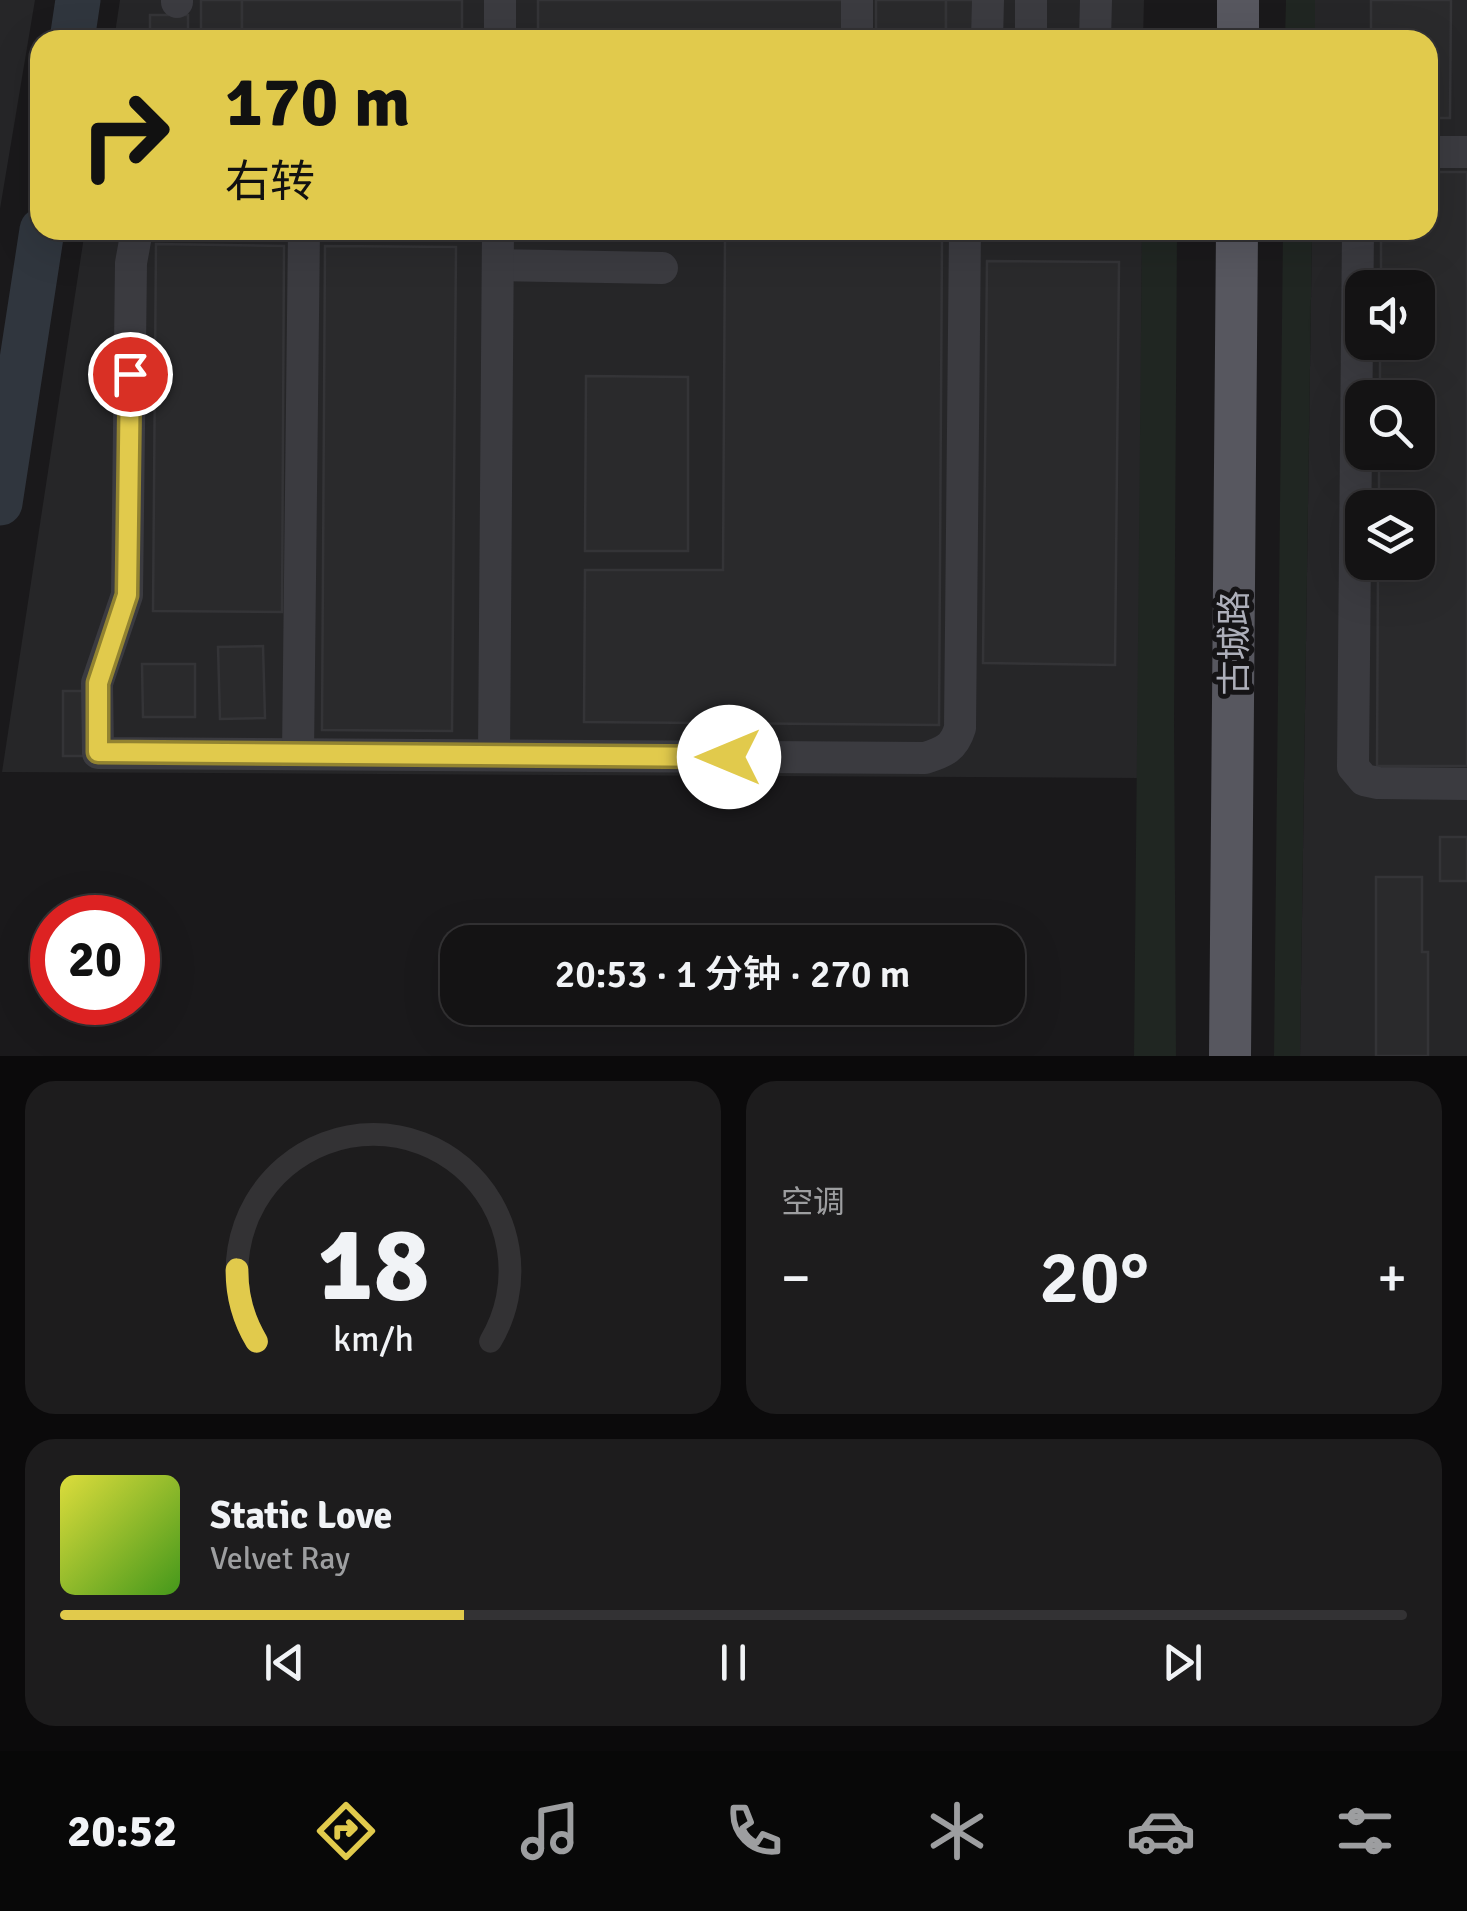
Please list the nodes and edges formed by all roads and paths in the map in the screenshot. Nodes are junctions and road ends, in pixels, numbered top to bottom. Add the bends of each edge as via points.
1 (500, 0) edge
2 (857, 0) edge
3 (988, 0) edge
4 (1031, 0) edge
5 (1096, 0) edge
6 (1212, 0) edge
7 (1238, 0) edge
8 (500, 30) edge
9 (857, 30) edge
10 (987, 30) edge
11 (1031, 30) edge
12 (1095, 30) edge
13 (1212, 30) edge
14 (1238, 30) edge
15 (1438, 152) edge
16 (1467, 152) edge
17 (136, 240) edge
18 (304, 240) edge
19 (498, 240) edge
20 (965, 240) edge
21 (1210, 240) edge
22 (1237, 240) edge
23 (1358, 240) edge
24 (498, 265) junction
25 (662, 268) dead end
26 (298, 754) junction
27 (494, 755) junction
28 (1467, 784) edge
29 (1204, 1056) edge
30 (1230, 1056) edge

1 - 8 lane
2 - 9 lane
3 - 10 lane
4 - 11 lane
5 - 12 lane
6 - 13 main road
7 - 14 main road
15 - 16 lane
17 - 26 lane via 127,595 98,683 98,752
18 - 26 lane
19 - 24 lane
20 - 27 lane via 956,742 925,758
21 - 29 main road, 古城路
22 - 30 main road, 古城路
23 - 28 lane via 1353,766 1364,780 1378,783
24 - 25 lane
24 - 27 lane
26 - 27 lane

